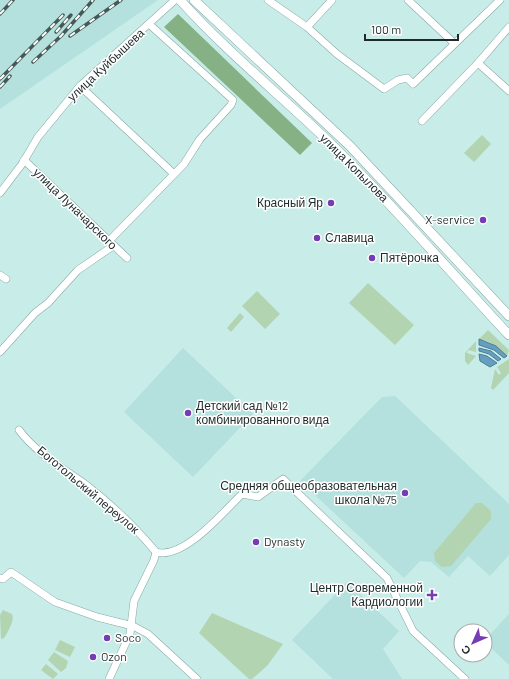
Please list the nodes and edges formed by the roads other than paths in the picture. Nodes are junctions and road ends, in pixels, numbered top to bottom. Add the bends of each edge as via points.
1 (175, 0) edge
2 (180, 0) edge
3 (268, 0) edge
4 (332, 0) edge
5 (408, 0) edge
6 (500, 0) edge
7 (195, 2) edge
8 (149, 24) junction
9 (308, 27) junction
10 (509, 27) edge
11 (454, 43) junction
12 (478, 64) junction
13 (80, 86) junction
14 (509, 91) edge
15 (422, 121) dead end
16 (24, 160) junction
17 (174, 174) junction
18 (0, 193) edge
19 (111, 243) junction
20 (127, 258) dead end
21 (509, 316) edge
22 (509, 335) edge
23 (0, 352) edge
24 (19, 430) dead end
25 (156, 552) junction
26 (0, 578) edge
27 (133, 626) junction
28 (109, 679) edge
29 (197, 679) edge
30 (465, 679) edge

1 - 8 street, улица Куйбышева
2 - 22 main road, улица Копылова via 366,179
3 - 9 street
4 - 9 street
5 - 11 street
6 - 11 street
7 - 21 main road, улица Копылова via 350,146
8 - 13 street, улица Куйбышева
8 - 17 street via 233,100
9 - 11 street via 337,54 384,89 402,78 407,78 413,84
10 - 12 street
12 - 14 street
12 - 15 street
13 - 16 street, улица Куйбышева via 50,120
13 - 17 street
16 - 18 street, улица Куйбышева
16 - 19 street, улица Луначарского
17 - 19 street
19 - 20 street, улица Луначарского
19 - 23 street via 78,270
24 - 25 street, Боготольский переулок via 140,532
25 - 27 street via 134,601
25 - 30 street via 163,554 178,550 201,533 242,494 258,497 282,479 387,578 413,630
26 - 27 street via 3,579 11,572 55,602
27 - 28 street
27 - 29 street via 148,634

